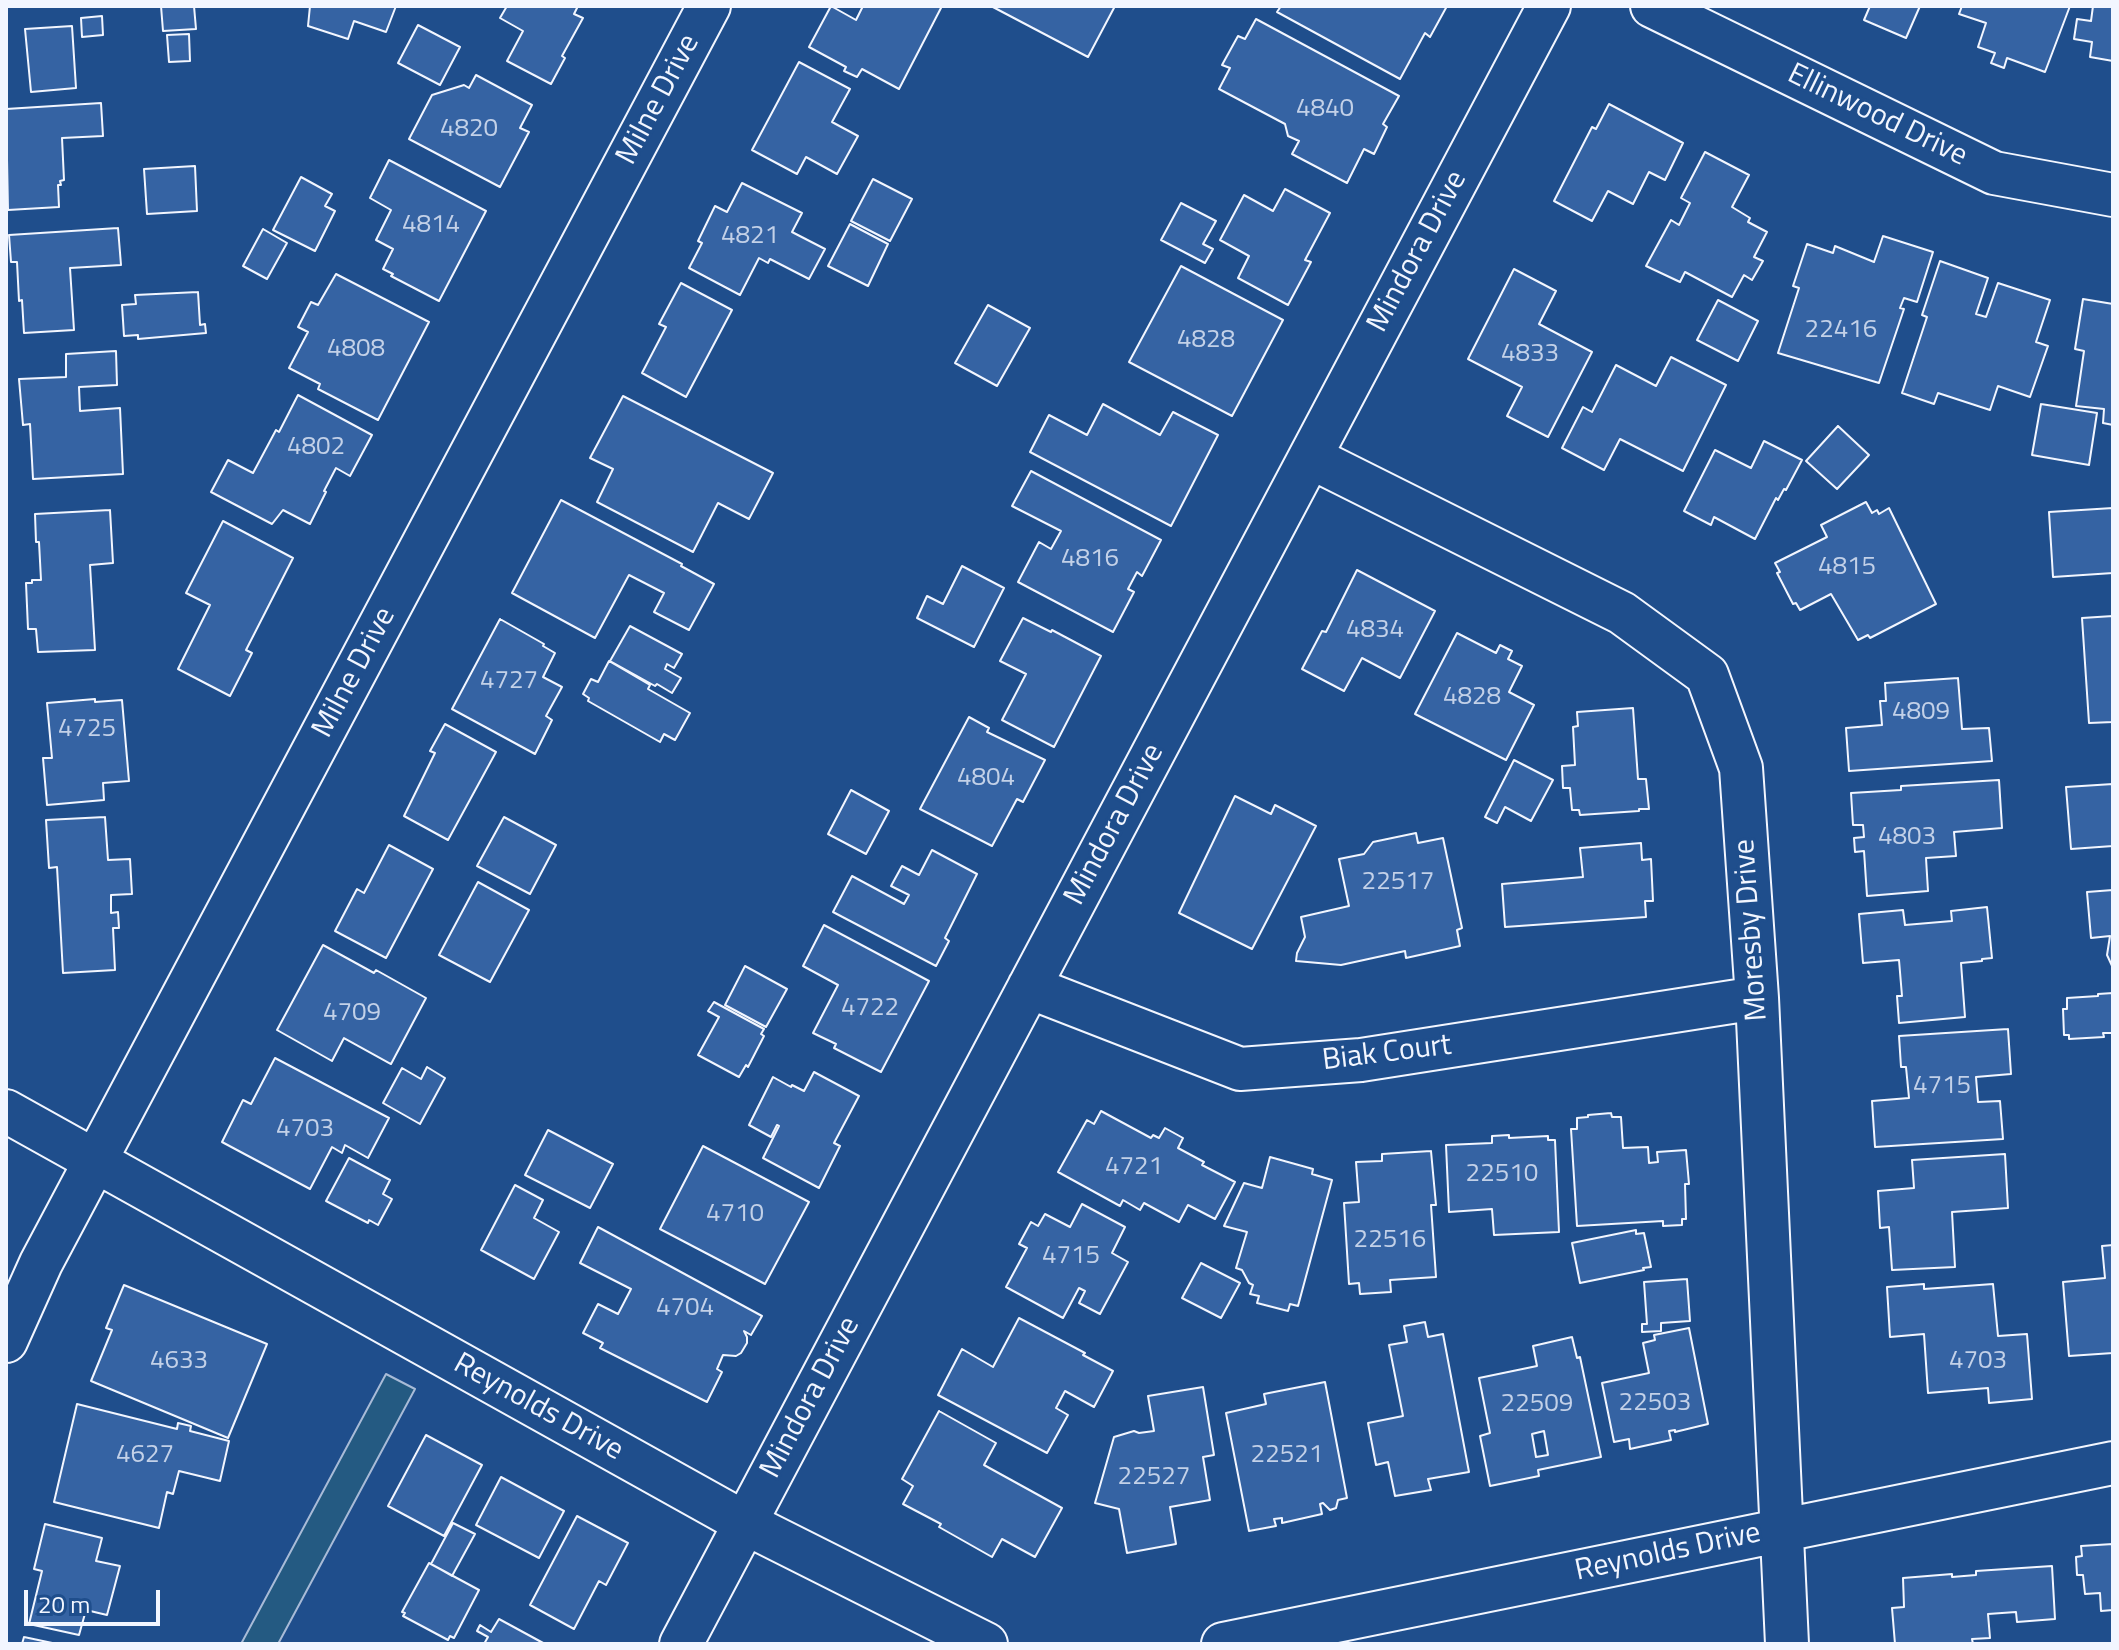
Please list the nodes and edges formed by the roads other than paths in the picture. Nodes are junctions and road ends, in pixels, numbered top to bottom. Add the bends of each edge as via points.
1 (709, 6) edge
2 (1549, 6) edge
3 (1652, 6) edge
4 (2113, 195) edge
5 (1310, 457) junction
6 (1029, 987) junction
7 (1757, 998) junction
8 (6, 1111) edge
9 (96, 1161) junction
10 (6, 1341) edge
11 (2113, 1463) edge
12 (745, 1523) junction
13 (1781, 1530) junction
14 (681, 1644) edge
15 (986, 1644) edge
16 (1223, 1644) edge
17 (1787, 1644) edge

1 - 9 street, Milne Drive
2 - 5 street, Mindora Drive
3 - 4 street, Ellinwood Drive via 1994,173
5 - 6 street, Mindora Drive
5 - 7 street, Moresby Drive via 1622,613 1707,675 1741,768
6 - 7 street, Biak Court via 1240,1069 1361,1060
6 - 12 street, Mindora Drive
7 - 13 street, Moresby Drive
8 - 9 street, Reynolds Drive
9 - 10 street, Milne Drive
9 - 12 street, Reynolds Drive
11 - 13 street, Reynolds Drive
12 - 14 street, Mindora Drive
12 - 15 street, Reynolds Drive
13 - 16 street, Reynolds Drive
13 - 17 street, Moresby Drive

